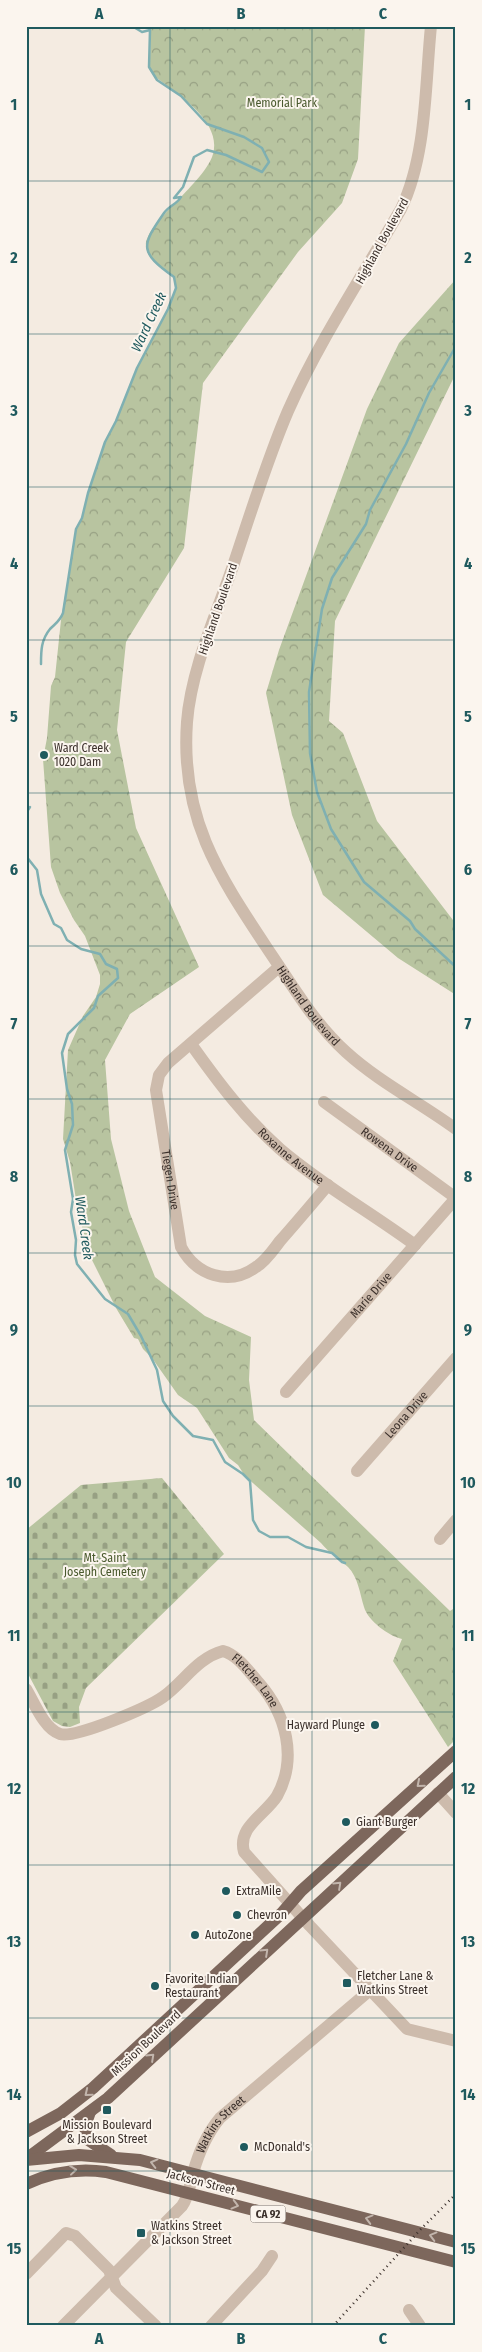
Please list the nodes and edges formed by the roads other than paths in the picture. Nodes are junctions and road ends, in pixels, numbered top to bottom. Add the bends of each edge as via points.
1 (430, 26) edge
2 (279, 967) junction
3 (191, 1044) junction
4 (324, 1102) dead end
5 (456, 1129) edge
6 (328, 1185) junction
7 (456, 1198) edge
8 (414, 1245) junction
9 (456, 1358) edge
10 (286, 1392) dead end
11 (357, 1471) dead end
12 (456, 1520) edge
13 (440, 1539) dead end
14 (26, 1689) edge
15 (456, 1752) edge
16 (456, 1777) edge
17 (438, 1793) junction
18 (456, 1813) edge
19 (290, 1904) junction
20 (302, 1918) junction
21 (370, 1991) junction
22 (456, 2041) edge
23 (90, 2112) junction
24 (28, 2131) edge
25 (114, 2156) junction
26 (26, 2160) edge
27 (193, 2173) junction
28 (26, 2184) edge
29 (188, 2193) junction
30 (456, 2242) edge
31 (272, 2256) dead end
32 (456, 2262) edge
33 (26, 2274) edge
34 (113, 2277) junction
35 (409, 2310) dead end
36 (63, 2326) edge
37 (156, 2326) edge
38 (211, 2326) edge
39 (420, 2326) edge

1 - 2 street, Highland Boulevard via 420,147 409,192 289,410 207,641 189,706 187,762 200,830 220,876
2 - 3 street, Tiegen Drive
2 - 5 street, Highland Boulevard via 309,1011 344,1050 393,1088
3 - 6 street, Roxanne Avenue via 247,1116 280,1149
3 - 6 street, Tiegen Drive via 164,1067 156,1090 178,1234 181,1247 193,1264 205,1273 220,1277 251,1270 263,1262
4 - 7 street, Rowena Drive
6 - 8 street, Roxanne Avenue
7 - 8 street, Marie Drive
8 - 10 street, Marie Drive
9 - 11 street, Leona Drive
12 - 13 street
14 - 19 street, Fletcher Lane via 49,1727 60,1734 75,1734 147,1707 164,1696 209,1654 222,1651 234,1656 274,1702 285,1726 288,1755 281,1785 265,1811 246,1830 242,1845 248,1858
15 -> 19 main road, Mission Boulevard
16 - 17 main road, Mission Boulevard
17 - 18 street
20 -> 17 main road, Mission Boulevard
19 - 20 street, Fletcher Lane
19 -> 24 main road, Mission Boulevard via 93,2088 61,2113
20 - 21 street, Fletcher Lane
23 -> 20 main road, Mission Boulevard
21 - 22 street, Fletcher Lane via 407,2029
21 - 27 street, Watkins Street via 220,2118 202,2146
23 - 25 main road via 85,2126 87,2139
23 - 26 main road, Mission Boulevard
25 - 26 main road, Jackson Street / CA 92
27 -> 25 main road, Jackson Street / CA 92
27 - 29 street, Watkins Street
30 -> 27 main road, Jackson Street / CA 92
28 -> 29 main road, Jackson Street / CA 92 via 58,2173 89,2170
29 -> 32 main road, Jackson Street / CA 92
29 - 34 street, Watkins Street via 177,2212
31 - 38 street
33 - 34 street via 66,2233 75,2236
34 - 36 street, Watkins Street
34 - 37 street via 116,2288
35 - 39 street

